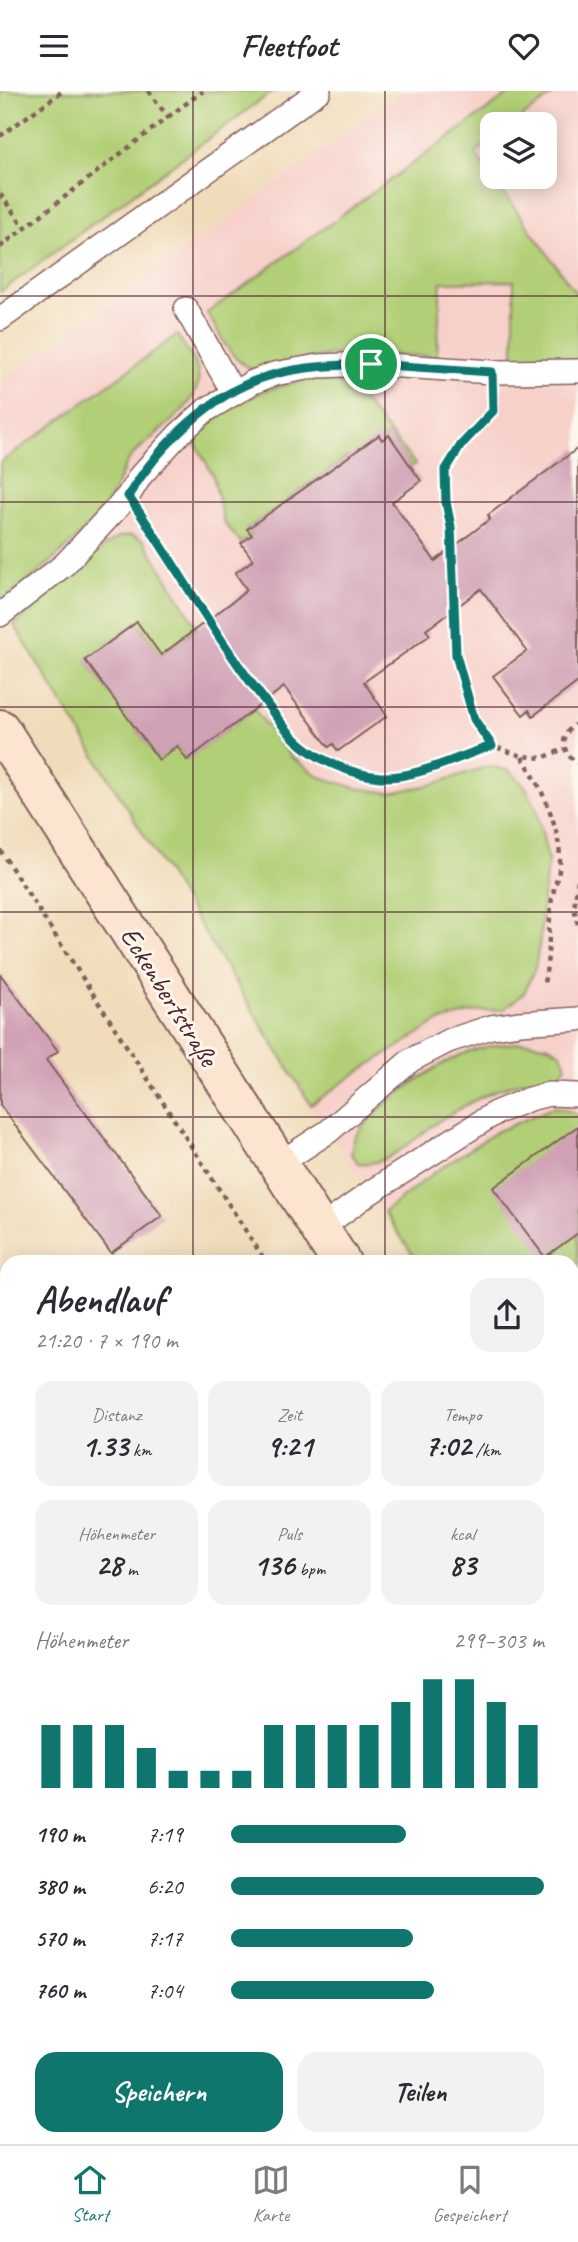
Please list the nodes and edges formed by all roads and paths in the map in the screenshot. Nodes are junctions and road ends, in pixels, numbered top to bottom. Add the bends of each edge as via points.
1 (63, 91) edge
2 (148, 91) edge
3 (203, 91) edge
4 (318, 91) edge
5 (168, 117) junction
6 (0, 136) edge
7 (0, 194) edge
8 (25, 228) junction
9 (0, 247) edge
10 (186, 309) dead end
11 (0, 319) edge
12 (578, 371) edge
13 (492, 372) junction
14 (233, 392) junction
15 (128, 496) junction
16 (0, 615) edge
17 (578, 723) edge
18 (0, 729) edge
19 (492, 746) junction
20 (564, 749) junction
21 (522, 756) junction
22 (578, 763) edge
23 (0, 850) edge
24 (578, 880) edge
25 (578, 925) edge
26 (578, 1019) edge
27 (520, 1023) junction
28 (578, 1095) edge
29 (277, 1165) junction
30 (318, 1230) junction
31 (261, 1255) edge
32 (336, 1255) edge

1 - 6 path
2 - 5 path
3 - 5 path
4 - 11 lane
5 - 8 path
7 - 8 path
8 - 9 path
10 - 14 lane
12 - 13 lane
13 - 14 lane via 371,364 318,366 274,375
13 - 19 path via 493,411 461,445 445,471 445,481 456,655 474,719
14 - 15 lane via 178,434
15 - 16 lane via 65,563
15 - 19 path via 237,665 302,745 339,767 380,777 420,772
17 - 20 path via 567,731
18 - 29 street, Eckenbertstraße
19 - 21 path
20 - 21 path via 542,758
20 - 22 path
21 - 27 path via 547,805 560,859 551,906 548,967 542,990
23 - 31 path
24 - 25 path via 574,907
26 - 27 lane
27 - 29 lane via 448,1041 411,1060 329,1131
28 - 30 lane via 529,1098 495,1113
29 - 30 street, Eckenbertstraße
30 - 32 street, Eckenbertstraße

